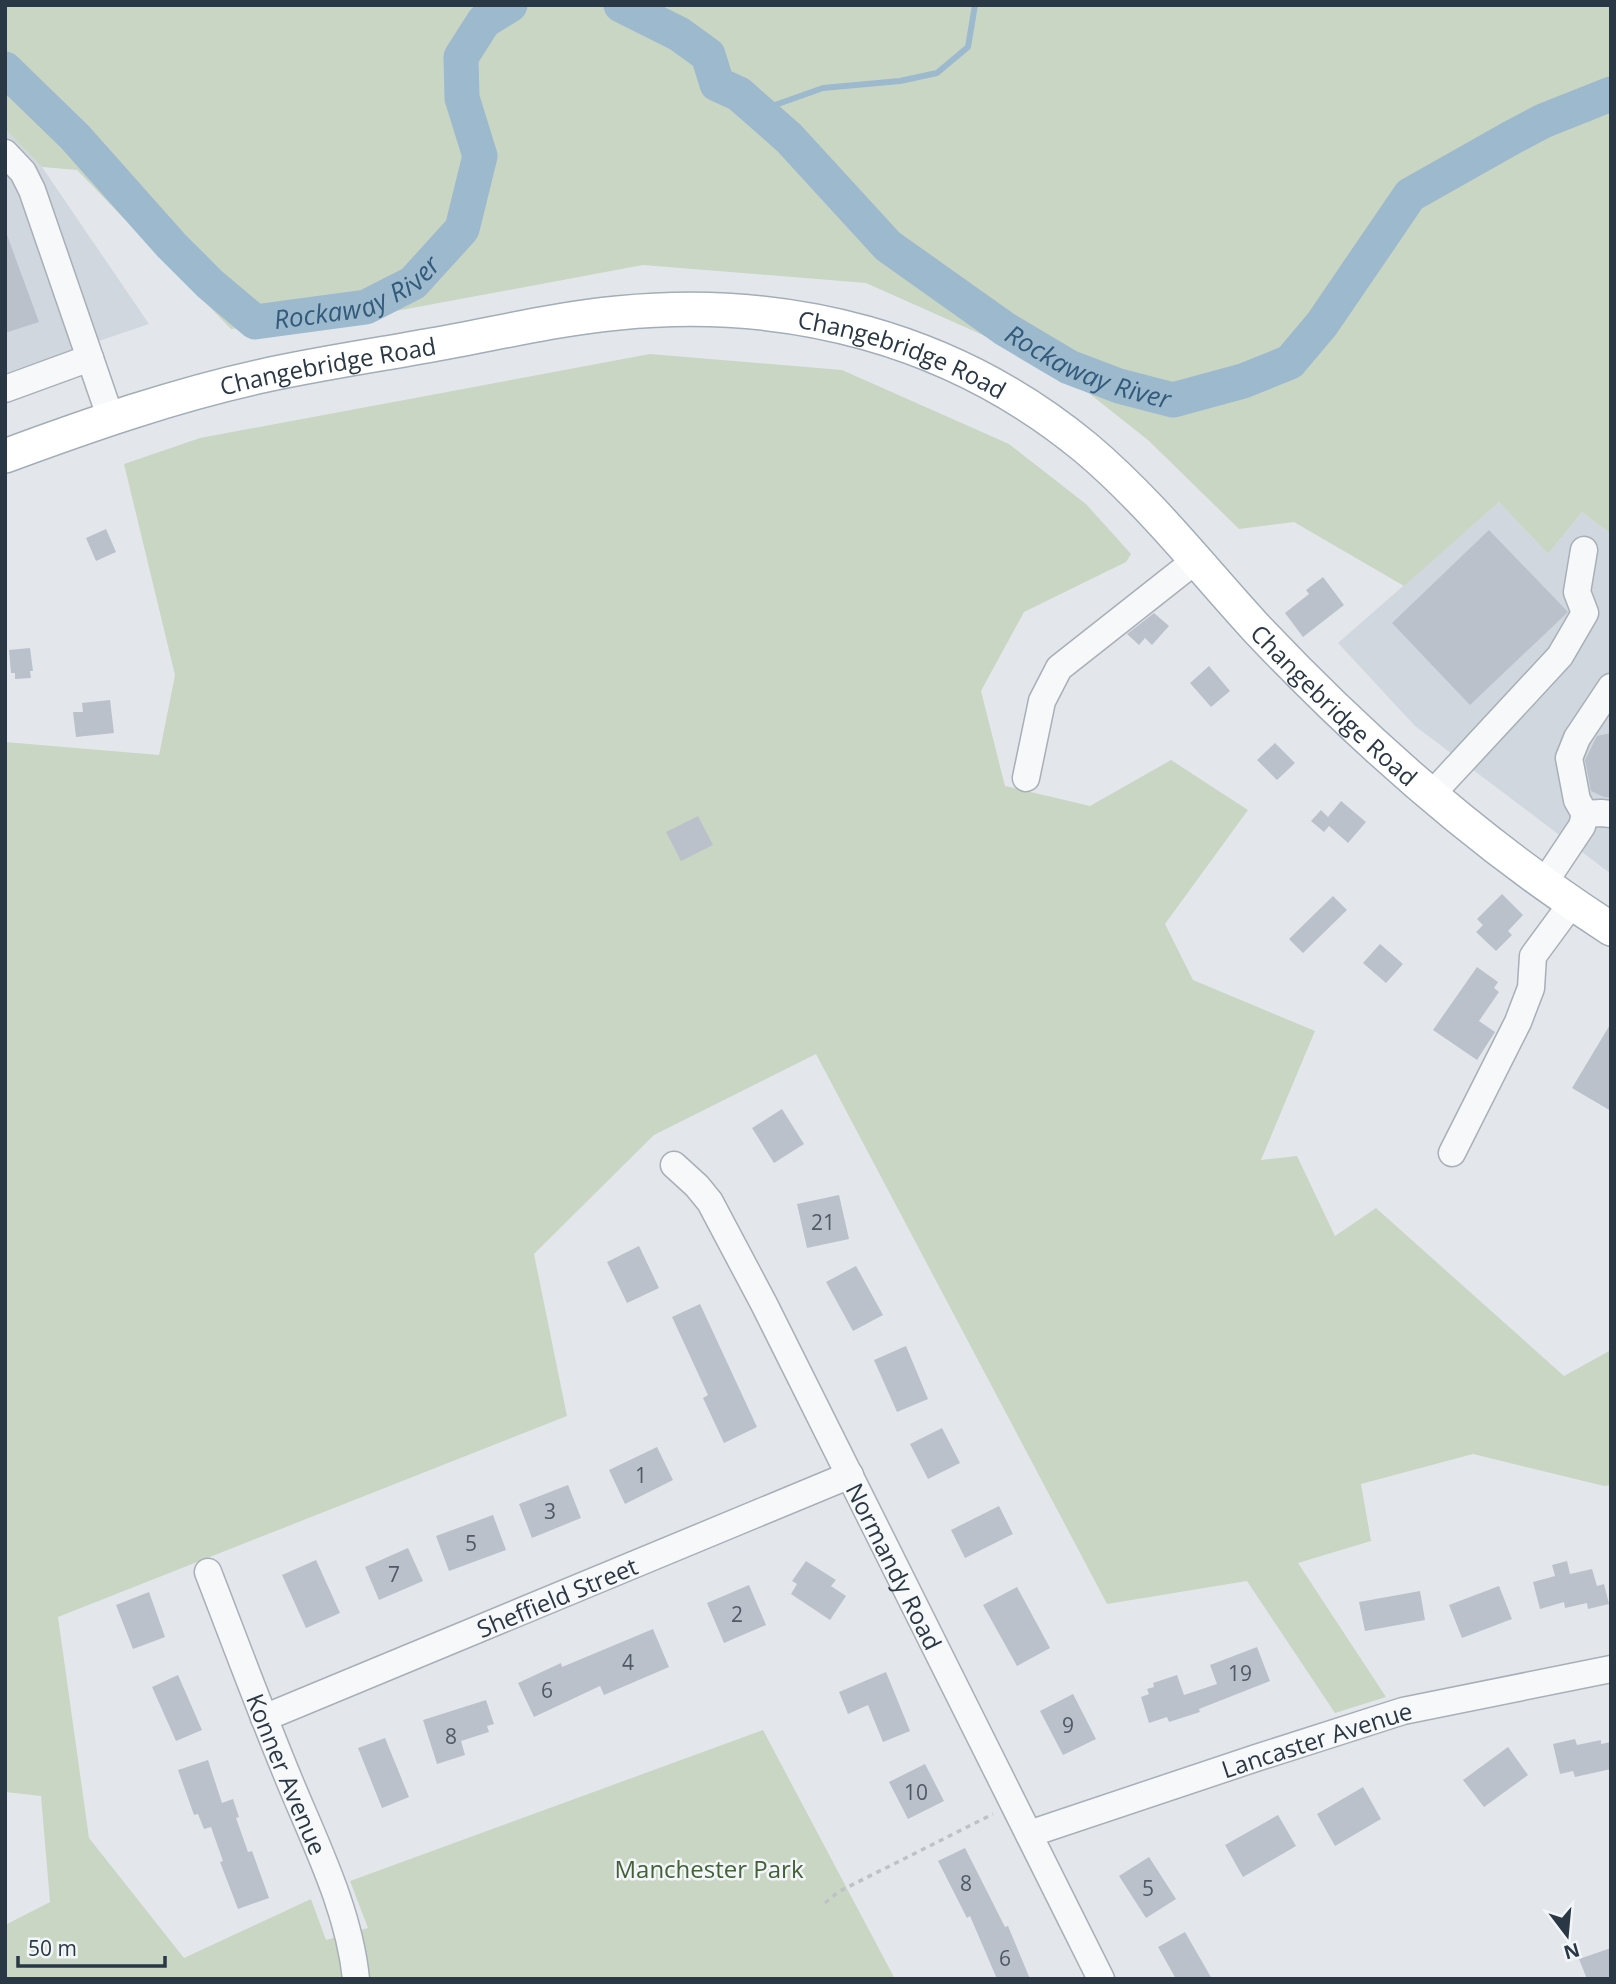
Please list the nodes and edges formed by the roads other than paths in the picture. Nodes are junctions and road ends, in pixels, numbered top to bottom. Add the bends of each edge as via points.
1 (5, 153) edge
2 (90, 358) junction
3 (5, 389) edge
4 (111, 419) junction
5 (5, 456) edge
6 (1584, 550) dead end
7 (1196, 560) junction
8 (1611, 687) edge
9 (1026, 778) dead end
10 (1431, 796) junction
11 (1598, 814) edge
12 (1544, 883) junction
13 (1572, 903) junction
14 (1611, 929) edge
15 (1452, 1153) dead end
16 (674, 1165) dead end
17 (850, 1475) junction
18 (208, 1572) dead end
19 (1611, 1669) edge
20 (264, 1718) junction
21 (1029, 1834) junction
22 (356, 1979) edge
23 (1101, 1979) edge

1 - 2 street via 32,190
2 - 3 street
2 - 4 street
4 - 5 main road, Changebridge Road
4 - 7 main road, Changebridge Road via 260,376 565,320 685,309 798,316 897,342 947,362 1040,414 1124,481
6 - 10 street via 1577,592 1585,613 1560,656
7 - 9 street via 1059,668 1042,701
7 - 10 main road, Changebridge Road via 1338,711
8 - 11 street via 1569,758 1577,800
10 - 12 main road, Changebridge Road
11 - 12 street via 1582,826
12 - 13 main road, Changebridge Road
13 - 14 main road, Changebridge Road
13 - 15 street via 1533,956 1531,988 1518,1022
16 - 17 street, Normandy Road via 710,1202
17 - 20 street, Sheffield Street
17 - 21 street, Normandy Road
18 - 20 street, Konner Avenue
19 - 21 street, Lancaster Avenue via 1403,1711
20 - 22 street, Konner Avenue via 333,1890 347,1930
21 - 23 street, Normandy Road

